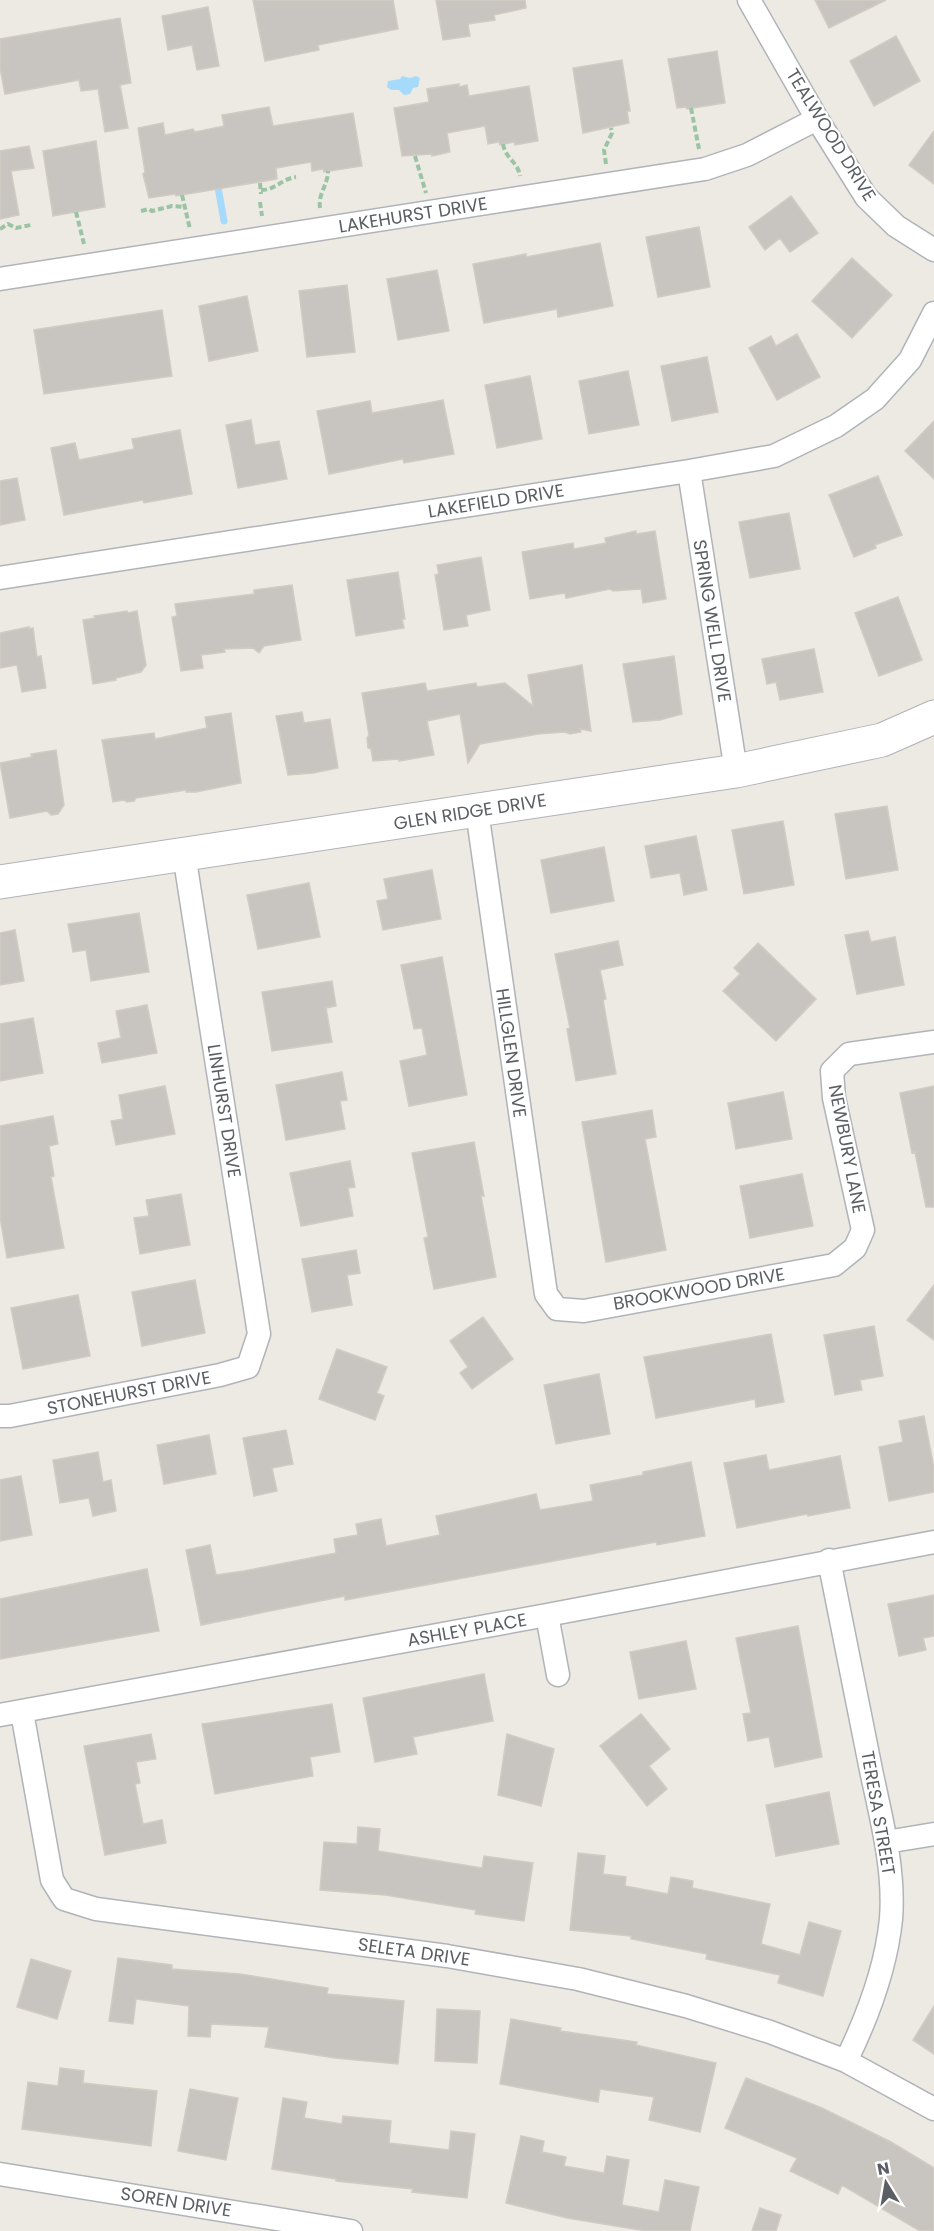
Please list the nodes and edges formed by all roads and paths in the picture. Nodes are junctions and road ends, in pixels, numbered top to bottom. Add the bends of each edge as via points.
1 (749, 0) edge
2 (691, 108) dead end
3 (817, 119) junction
4 (611, 128) dead end
5 (503, 144) dead end
6 (415, 156) dead end
7 (704, 169) junction
8 (328, 171) dead end
9 (296, 177) dead end
10 (260, 183) dead end
11 (609, 184) junction
12 (182, 195) dead end
13 (523, 197) junction
14 (260, 202) dead end
15 (184, 207) junction
16 (76, 212) dead end
17 (141, 212) dead end
18 (429, 212) junction
19 (262, 218) dead end
20 (32, 225) dead end
21 (0, 229) edge
22 (190, 229) dead end
23 (324, 229) junction
24 (84, 246) dead end
25 (934, 250) edge
26 (0, 279) edge
27 (934, 313) edge
28 (689, 471) junction
29 (0, 578) edge
30 (934, 717) edge
31 (736, 771) junction
32 (477, 811) junction
33 (184, 854) junction
34 (0, 882) edge
35 (934, 1042) edge
36 (855, 1248) joint
37 (546, 1294) joint
38 (248, 1367) joint
39 (5, 1416) edge
40 (934, 1542) edge
41 (829, 1560) junction
42 (547, 1615) junction
43 (558, 1675) dead end
44 (11, 1713) edge
45 (934, 1834) edge
46 (886, 1842) junction
47 (846, 2061) junction
48 (934, 2109) edge
49 (0, 2174) edge
50 (351, 2231) edge

1 - 3 street, TEALWOOD DRIVE
2 - 7 path
3 - 7 street, LAKEHURST DRIVE via 747,155
3 - 25 street, TEALWOOD DRIVE via 866,196 896,226
4 - 11 path via 604,150
5 - 13 path via 506,156 519,168
6 - 18 path
7 - 11 street, LAKEHURST DRIVE
8 - 23 path via 319,200
9 - 10 path via 261,192
11 - 13 street, LAKEHURST DRIVE
12 - 15 path
13 - 18 street, LAKEHURST DRIVE
14 - 19 path
15 - 17 path
15 - 22 path
16 - 24 path
18 - 23 street, LAKEHURST DRIVE
20 - 21 path via 16,228 8,224
23 - 26 street, LAKEHURST DRIVE
27 - 28 street, LAKEFIELD DRIVE via 910,360 875,399 836,426 774,456
28 - 29 street, LAKEFIELD DRIVE
28 - 31 street, SPRING WELL DRIVE
30 - 31 street, GLEN RIDGE DRIVE via 882,740
31 - 32 street, GLEN RIDGE DRIVE
32 - 33 street, GLEN RIDGE DRIVE
32 - 37 street, HILLGLEN DRIVE
33 - 34 street, GLEN RIDGE DRIVE
33 - 38 street, LINHURST DRIVE via 259,1334
35 - 36 street, NEWBURY LANE via 849,1054 832,1071 834,1098 863,1230
36 - 37 street, BROOKWOOD DRIVE via 834,1265 584,1311 557,1310
38 - 39 street, STONEHURST DRIVE
40 - 41 street, ASHLEY PLACE
41 - 42 street, ASHLEY PLACE
41 - 46 street, TERESA STREET
42 - 43 street
42 - 44 street, ASHLEY PLACE
44 - 47 street, SELETA DRIVE via 52,1880 64,1899 96,1909 447,1956 578,1979 686,2006
45 - 46 street
46 - 47 street, TERESA STREET via 892,1894 888,1942 866,2021
47 - 48 street, SELETA DRIVE
49 - 50 street, SOREN DRIVE

